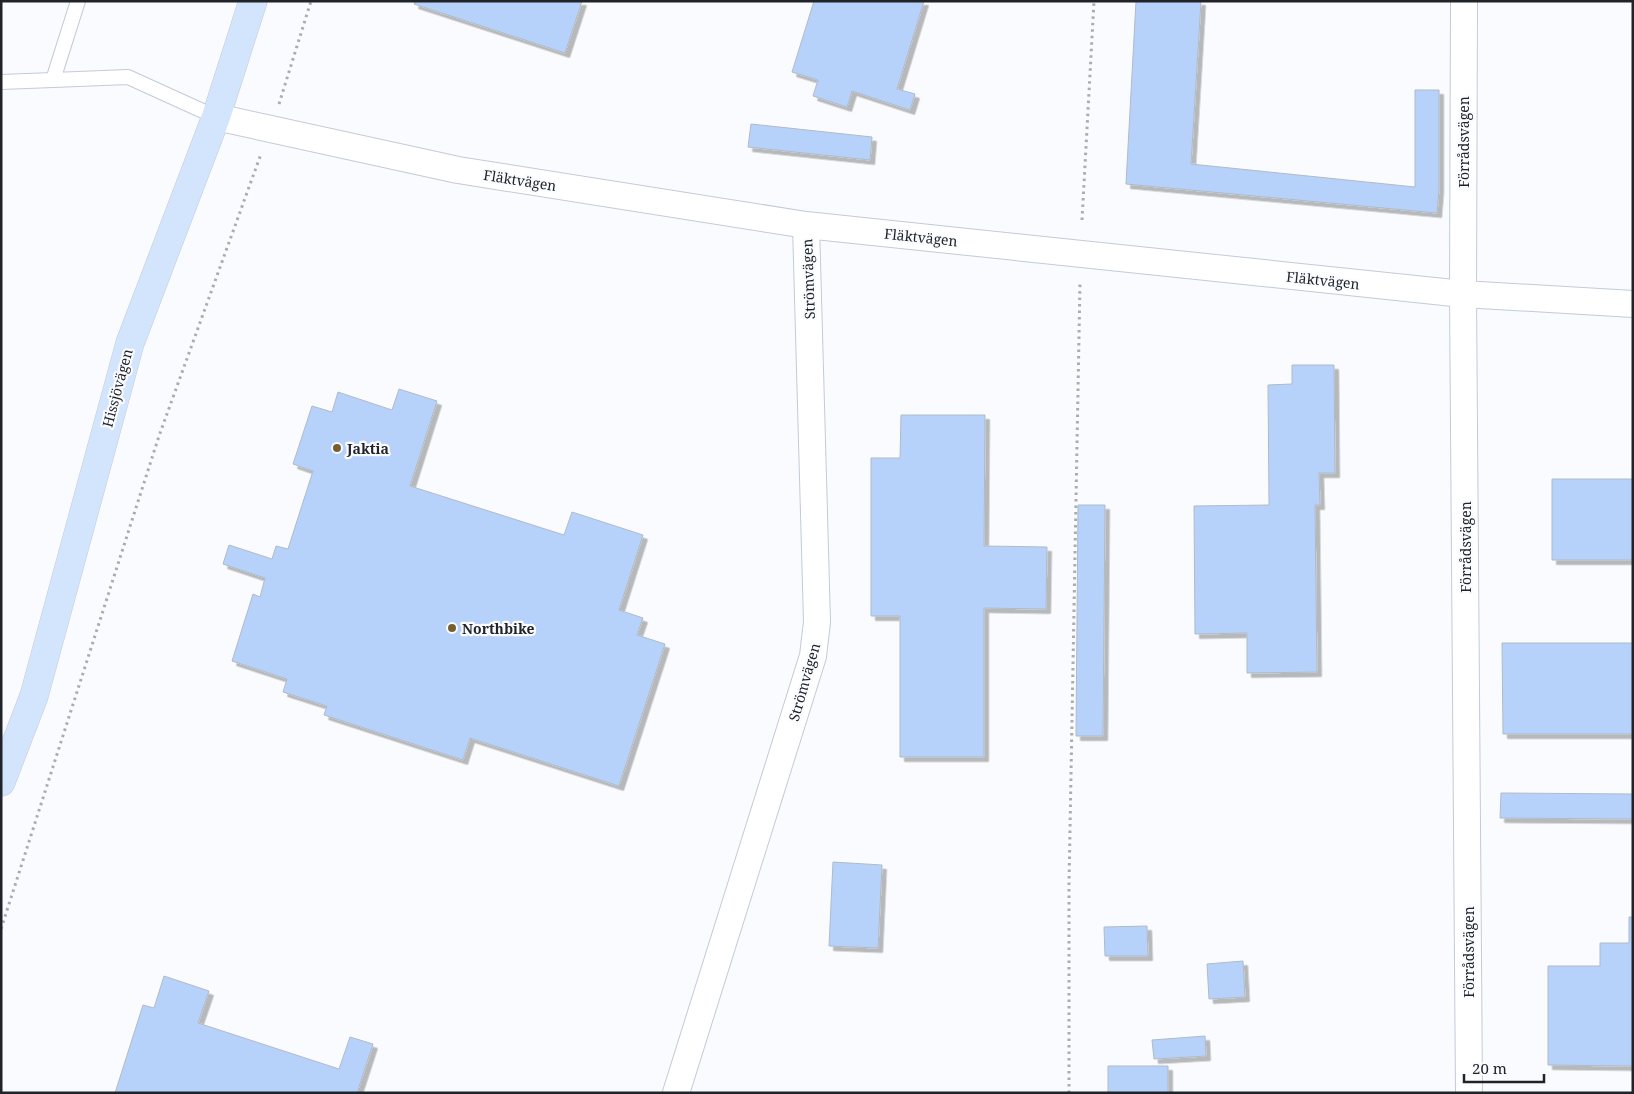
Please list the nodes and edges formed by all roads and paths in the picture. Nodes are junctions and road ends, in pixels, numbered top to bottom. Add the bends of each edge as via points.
1 (78, 1) edge
2 (253, 1) edge
3 (311, 1) edge
4 (1094, 1) edge
5 (1464, 1) edge
6 (52, 80) junction
7 (1, 82) edge
8 (216, 117) junction
9 (270, 129) junction
10 (1082, 220) dead end
11 (806, 224) junction
12 (1080, 279) dead end
13 (1463, 294) junction
14 (1633, 304) edge
15 (1, 782) edge
16 (1, 929) edge
17 (676, 1093) edge
18 (1069, 1093) edge
19 (1469, 1093) edge

1 - 6 lane
2 - 8 main road, Hissjövägen
3 - 9 path
4 - 10 path
5 - 13 street, Förrådsvägen
6 - 7 lane
6 - 8 lane via 128,77
8 - 9 street, Fläktvägen
8 - 15 main road, Hissjövägen via 130,343 34,696
9 - 11 street, Fläktvägen via 458,170
9 - 16 path via 160,436
11 - 13 street, Fläktvägen
11 - 17 street, Strömvägen via 816,638
12 - 18 path via 1069,884
13 - 14 street, Fläktvägen
13 - 19 street, Förrådsvägen

